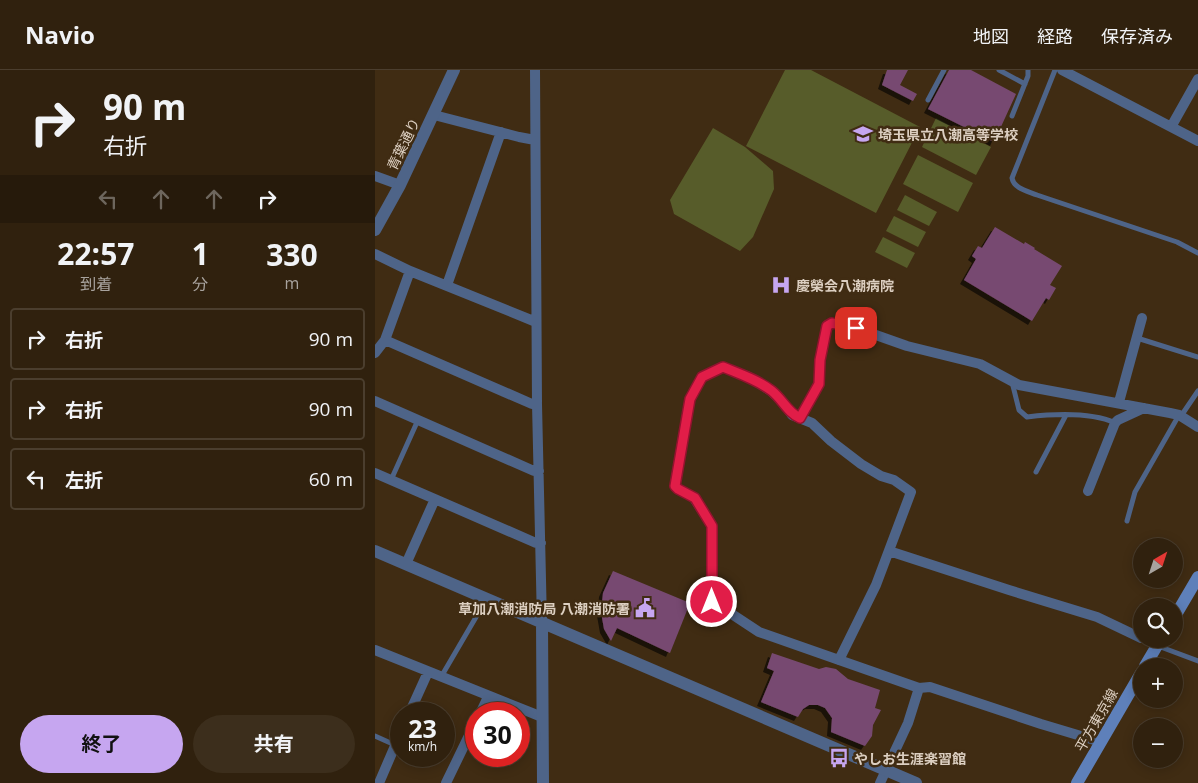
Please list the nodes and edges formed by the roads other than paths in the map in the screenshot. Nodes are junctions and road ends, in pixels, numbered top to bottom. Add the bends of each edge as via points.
1 (454, 70) edge
2 (535, 70) edge
3 (944, 70) edge
4 (999, 70) edge
5 (1028, 70) edge
6 (1055, 70) edge
7 (1062, 70) edge
8 (1198, 79) edge
9 (1025, 84) junction
10 (928, 100) dead end
11 (434, 115) junction
12 (1012, 116) dead end
13 (1171, 127) junction
14 (501, 132) junction
15 (535, 140) junction
16 (1198, 141) edge
17 (375, 176) edge
18 (400, 185) junction
19 (375, 230) edge
20 (1198, 253) edge
21 (375, 254) edge
22 (410, 271) junction
23 (447, 285) junction
24 (1142, 318) dead end
25 (536, 322) junction
26 (1137, 338) junction
27 (379, 346) edge
28 (1198, 357) edge
29 (1012, 381) junction
30 (1198, 391) edge
31 (375, 401) edge
32 (1119, 402) junction
33 (537, 404) junction
34 (1144, 408) junction
35 (1066, 415) junction
36 (1180, 416) junction
37 (800, 418) junction
38 (418, 420) junction
39 (1115, 423) junction
40 (1198, 427) edge
41 (539, 471) junction
42 (1036, 472) dead end
43 (375, 473) edge
44 (391, 480) junction
45 (1088, 491) dead end
46 (435, 499) junction
47 (1127, 521) dead end
48 (541, 543) junction
49 (375, 551) edge
50 (889, 551) junction
51 (406, 564) junction
52 (1198, 577) edge
53 (487, 599) junction
54 (1183, 603) edge
55 (542, 623) junction
56 (1133, 634) edge
57 (1171, 648) edge
58 (375, 650) edge
59 (839, 660) junction
60 (1198, 661) edge
61 (429, 672) junction
62 (441, 677) junction
63 (1133, 687) edge
64 (919, 688) junction
65 (488, 697) junction
66 (415, 702) edge
67 (486, 702) edge
68 (542, 718) junction
69 (375, 736) edge
70 (1101, 742) junction
71 (390, 743) edge
72 (465, 744) edge
73 (390, 757) edge
74 (886, 770) junction
75 (379, 783) edge
76 (446, 783) edge
77 (543, 783) edge
78 (881, 783) edge
79 (916, 783) edge
80 (1077, 783) edge

1 - 11 street, 青葉通り
2 - 15 street
3 - 10 lane
4 - 9 lane
5 - 9 lane
6 - 20 lane via 1011,178 1013,182 1037,195 1177,242
7 - 13 street
8 - 13 street
9 - 12 lane
11 - 14 street
11 - 18 street, 青葉通り
13 - 16 street
14 - 15 street
14 - 23 street
15 - 25 street
17 - 18 street
18 - 19 street, 青葉通り
21 - 22 street
22 - 23 street
22 - 27 street
23 - 25 street
24 - 26 street
25 - 33 street
26 - 28 lane
26 - 32 street
27 - 33 street
29 - 32 street via 1019,385
29 - 35 lane via 1019,410 1027,417
29 - 37 street via 980,364 832,323 827,326 819,384
30 - 36 lane
31 - 38 street
32 - 34 street
33 - 41 street
34 - 36 street
34 - 39 street
35 - 39 lane
35 - 42 lane
36 - 40 street
36 - 47 lane via 1135,492
37 - 50 street via 812,423 861,464 911,492
37 - 59 street via 792,415 771,391 749,377 723,367 702,377 690,399 675,486 695,498 712,526 712,602 759,632
38 - 41 street
38 - 44 lane
39 - 45 street
41 - 48 street
43 - 44 street
44 - 46 street
46 - 48 street
46 - 51 street
48 - 55 street
49 - 51 street
50 - 56 street via 1097,617
50 - 59 street
51 - 53 street
52 - 54 main road
53 - 55 street
53 - 62 lane
55 - 68 street
55 - 74 street
57 - 60 lane
58 - 61 street
59 - 64 street
61 - 62 street
61 - 66 street
62 - 65 street
63 - 70 main road, 平方東京線
64 - 70 street via 930,687
64 - 74 street via 908,723
65 - 67 street
65 - 68 street
68 - 77 street
69 - 71 lane
70 - 80 main road, 平方東京線
72 - 76 street
73 - 75 street
74 - 78 street
74 - 79 street

